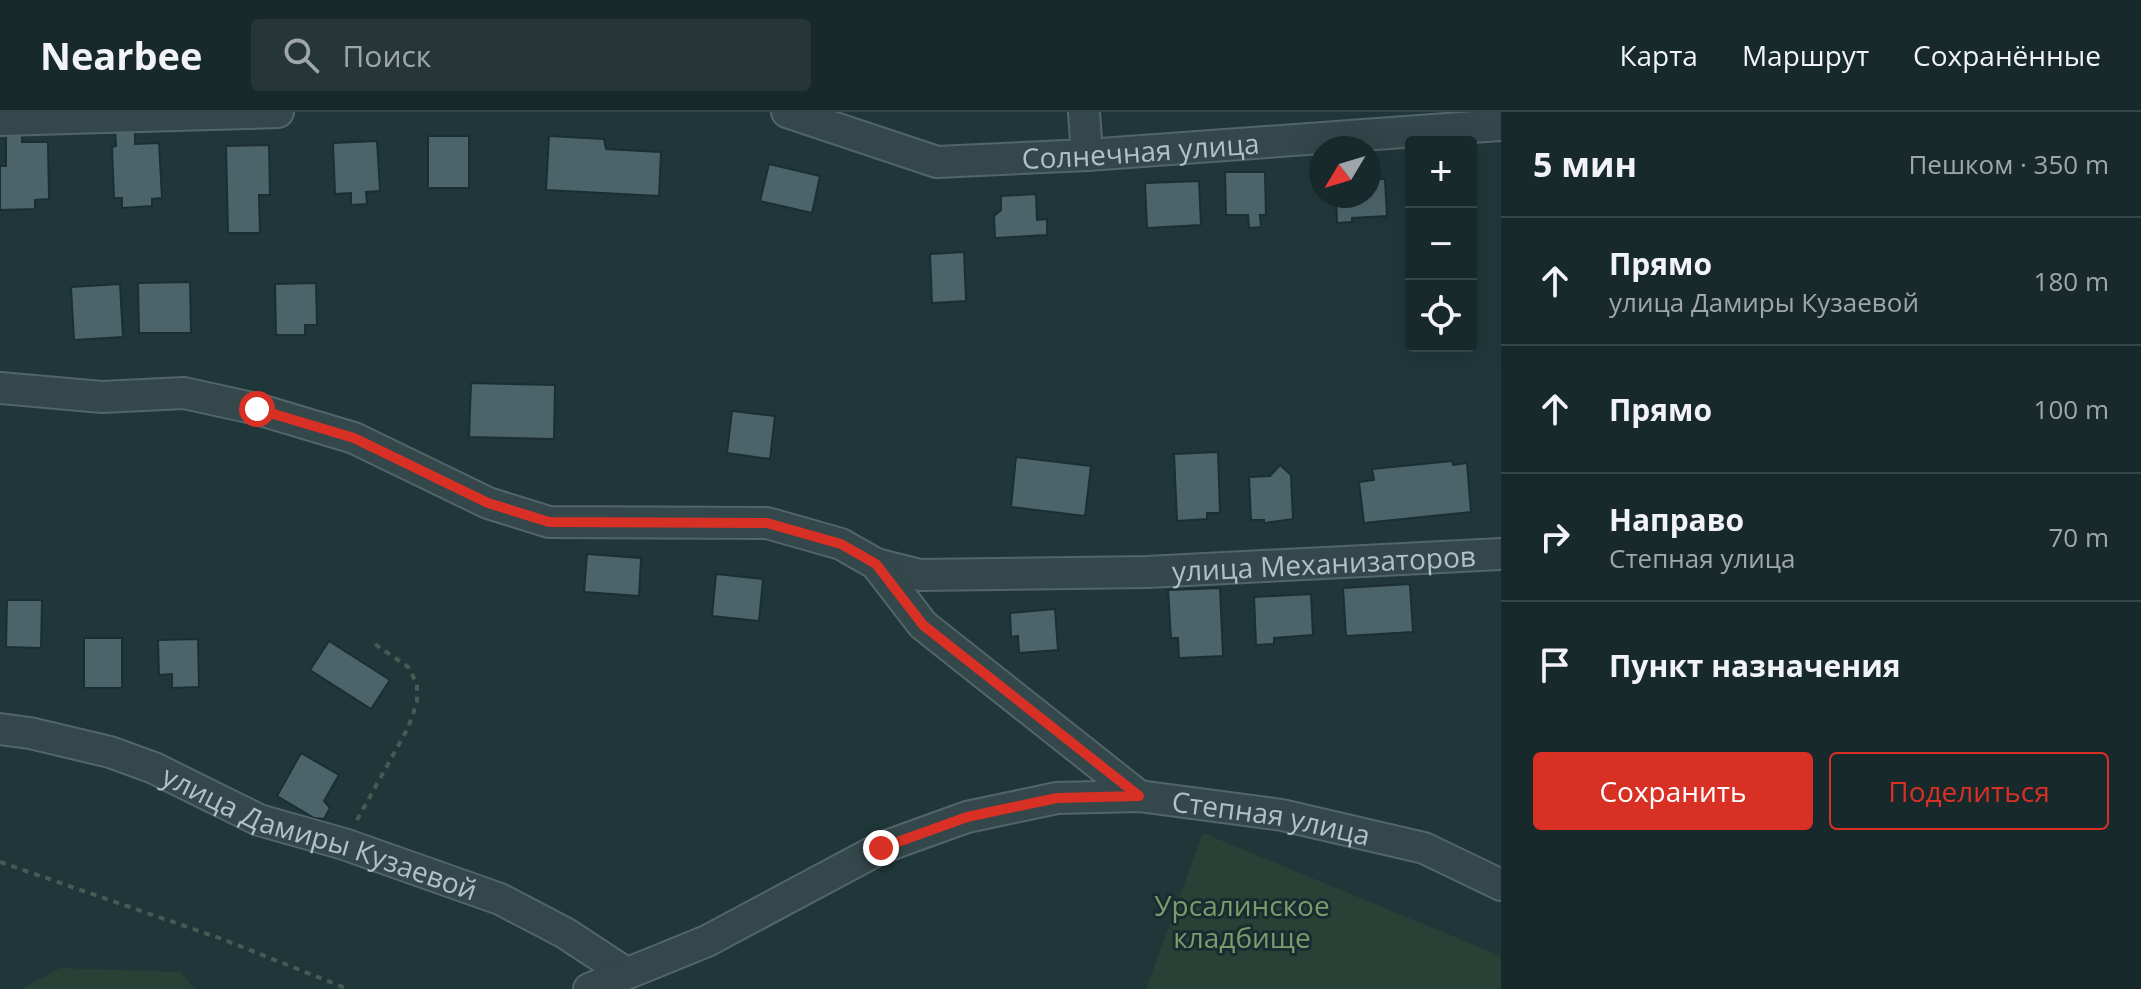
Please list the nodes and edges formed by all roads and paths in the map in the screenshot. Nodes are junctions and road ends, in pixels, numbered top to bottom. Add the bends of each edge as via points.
1 (278, 112) edge
2 (787, 112) edge
3 (1084, 112) edge
4 (0, 120) edge
5 (1501, 125) edge
6 (1087, 155) junction
7 (0, 388) edge
8 (1501, 554) edge
9 (876, 564) junction
10 (375, 644) dead end
11 (0, 729) edge
12 (1139, 796) junction
13 (344, 844) junction
14 (0, 862) edge
15 (1501, 885) edge
16 (626, 973) junction
17 (348, 989) edge
18 (589, 989) edge

1 - 4 street
2 - 6 street, Солнечная улица via 937,162
3 - 6 street
5 - 6 street, Солнечная улица
7 - 9 street via 102,397 184,393 354,438 488,503 549,522 767,523 841,544
8 - 9 street, улица Механизаторов via 1147,572 920,575
9 - 12 street via 923,625
10 - 13 path via 408,667 417,684 417,702
11 - 13 street, улица Дамиры Кузаевой via 110,752 259,820
12 - 15 street, Степная улица via 1282,815 1424,848
12 - 16 street, Степная улица via 1057,798 967,817 881,848 707,941
13 - 16 street, улица Дамиры Кузаевой via 500,899
14 - 17 path
16 - 18 street, Степная улица

